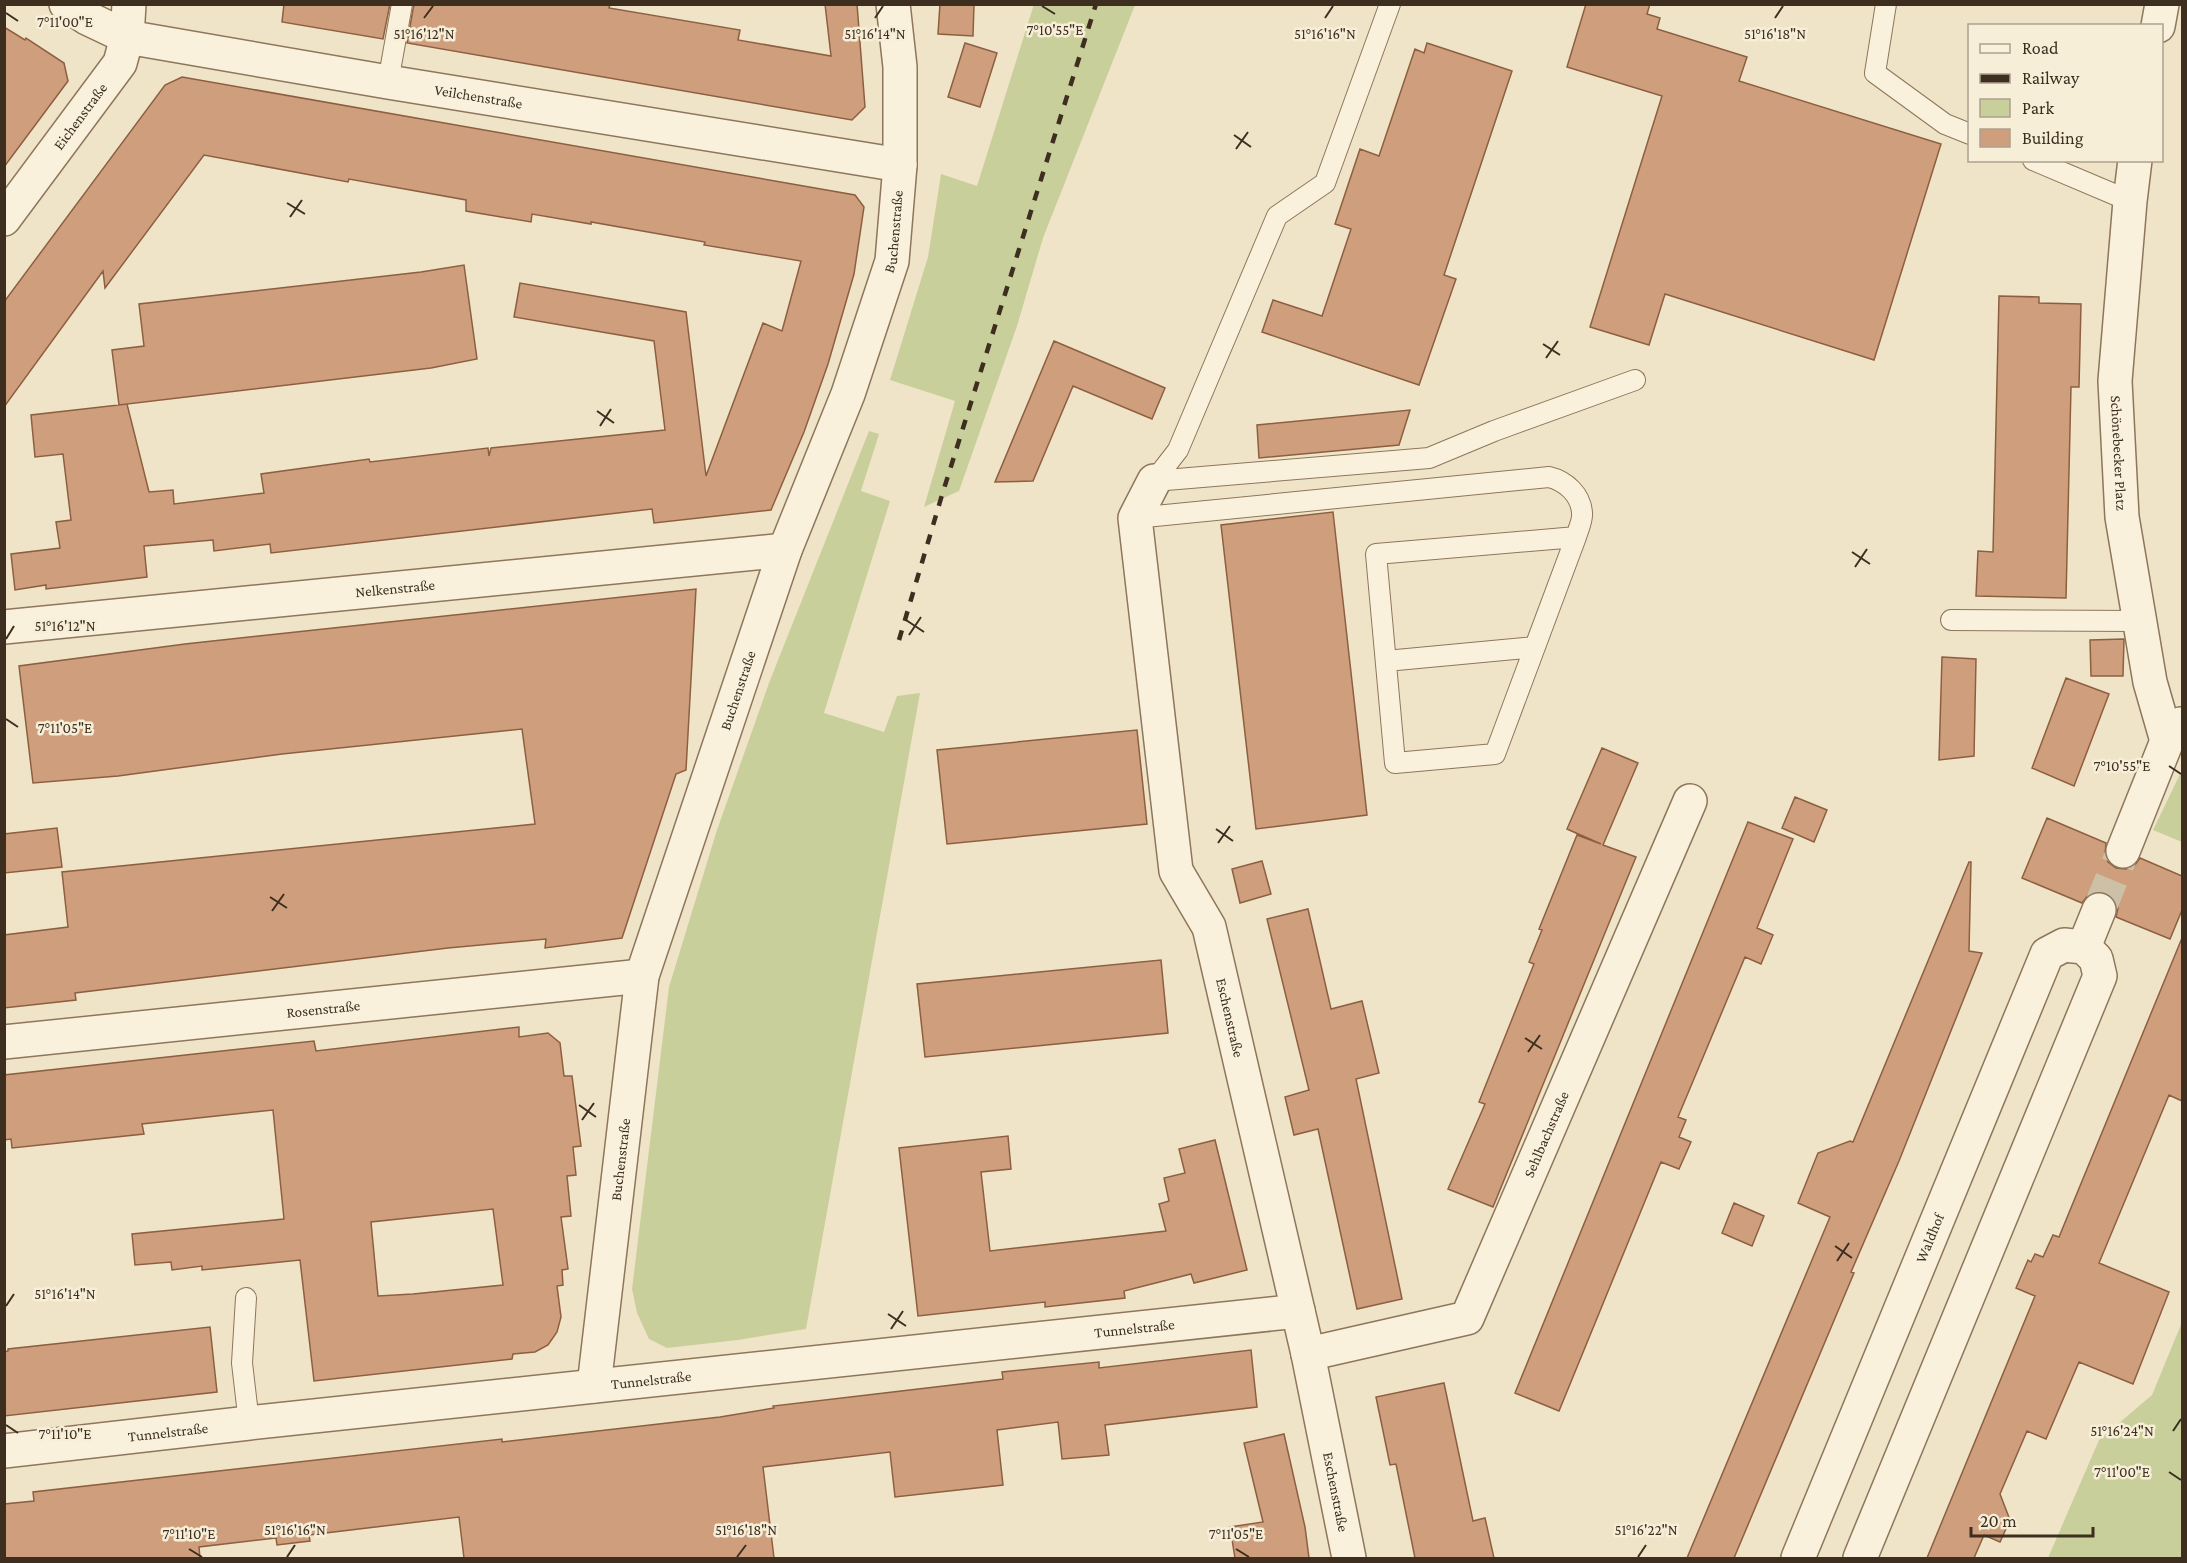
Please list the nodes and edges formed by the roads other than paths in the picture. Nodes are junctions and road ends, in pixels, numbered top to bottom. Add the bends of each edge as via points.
1 (66, 4) edge
2 (129, 4) edge
3 (402, 4) edge
4 (893, 4) edge
5 (1390, 4) edge
6 (1886, 4) edge
7 (2162, 4) edge
8 (2158, 24) edge
9 (127, 37) junction
10 (388, 82) junction
11 (1968, 133) edge
12 (2038, 162) edge
13 (2135, 162) edge
14 (900, 165) junction
15 (2130, 201) junction
16 (4, 219) edge
17 (1635, 380) dead end
18 (1154, 481) junction
19 (1135, 518) junction
20 (1576, 537) junction
21 (785, 550) junction
22 (1951, 620) dead end
23 (2140, 621) junction
24 (4, 627) edge
25 (1535, 647) junction
26 (1386, 662) junction
27 (2175, 731) edge
28 (1690, 801) dead end
29 (2123, 850) tunnel mouth
30 (2099, 910) tunnel mouth
31 (2084, 948) junction
32 (642, 976) junction
33 (4, 1042) edge
34 (246, 1298) dead end
35 (1298, 1311) junction
36 (1308, 1354) junction
37 (594, 1386) junction
38 (249, 1423) junction
39 (4, 1451) edge
40 (1349, 1558) edge
41 (1798, 1558) edge
42 (1860, 1558) edge

1 - 9 street, Veilchenstraße
2 - 9 street, Eichenstraße
3 - 10 lane
4 - 14 street, Buchenstraße via 900,67
5 - 18 lane via 1325,183 1277,216 1178,450
6 - 11 lane via 1875,73 1945,124
7 - 8 street
9 - 10 street, Veilchenstraße
9 - 16 street, Eichenstraße via 120,63
10 - 14 street, Veilchenstraße
12 - 15 lane
13 - 15 street, Schönebecker Platz
14 - 21 street, Buchenstraße via 892,261 848,394
15 - 23 street, Schönebecker Platz via 2115,381 2122,517
17 - 18 lane via 1429,458
18 - 19 street
19 - 20 lane via 1550,477 1562,480 1577,496 1582,514
19 - 35 street, Eschenstraße via 1176,871 1209,927
20 - 25 lane
20 - 26 lane via 1376,554
21 - 24 street, Nelkenstraße
21 - 32 street, Buchenstraße
22 - 23 lane
23 - 27 street, Schönebecker Platz via 2150,682
25 - 26 lane
25 - 26 lane via 1495,754 1395,763
27 - 29 street
28 - 36 street, Sehlbachstraße via 1467,1318
30 - 31 street
31 - 41 street, Waldhof via 2064,945 2047,954
31 - 42 street via 2096,959 2100,976
32 - 33 street, Rosenstraße
32 - 37 street, Buchenstraße
34 - 38 lane via 242,1363
35 - 36 street, Eschenstraße
35 - 37 street, Tunnelstraße
36 - 40 street, Eschenstraße
37 - 38 street, Tunnelstraße
38 - 39 street, Tunnelstraße

